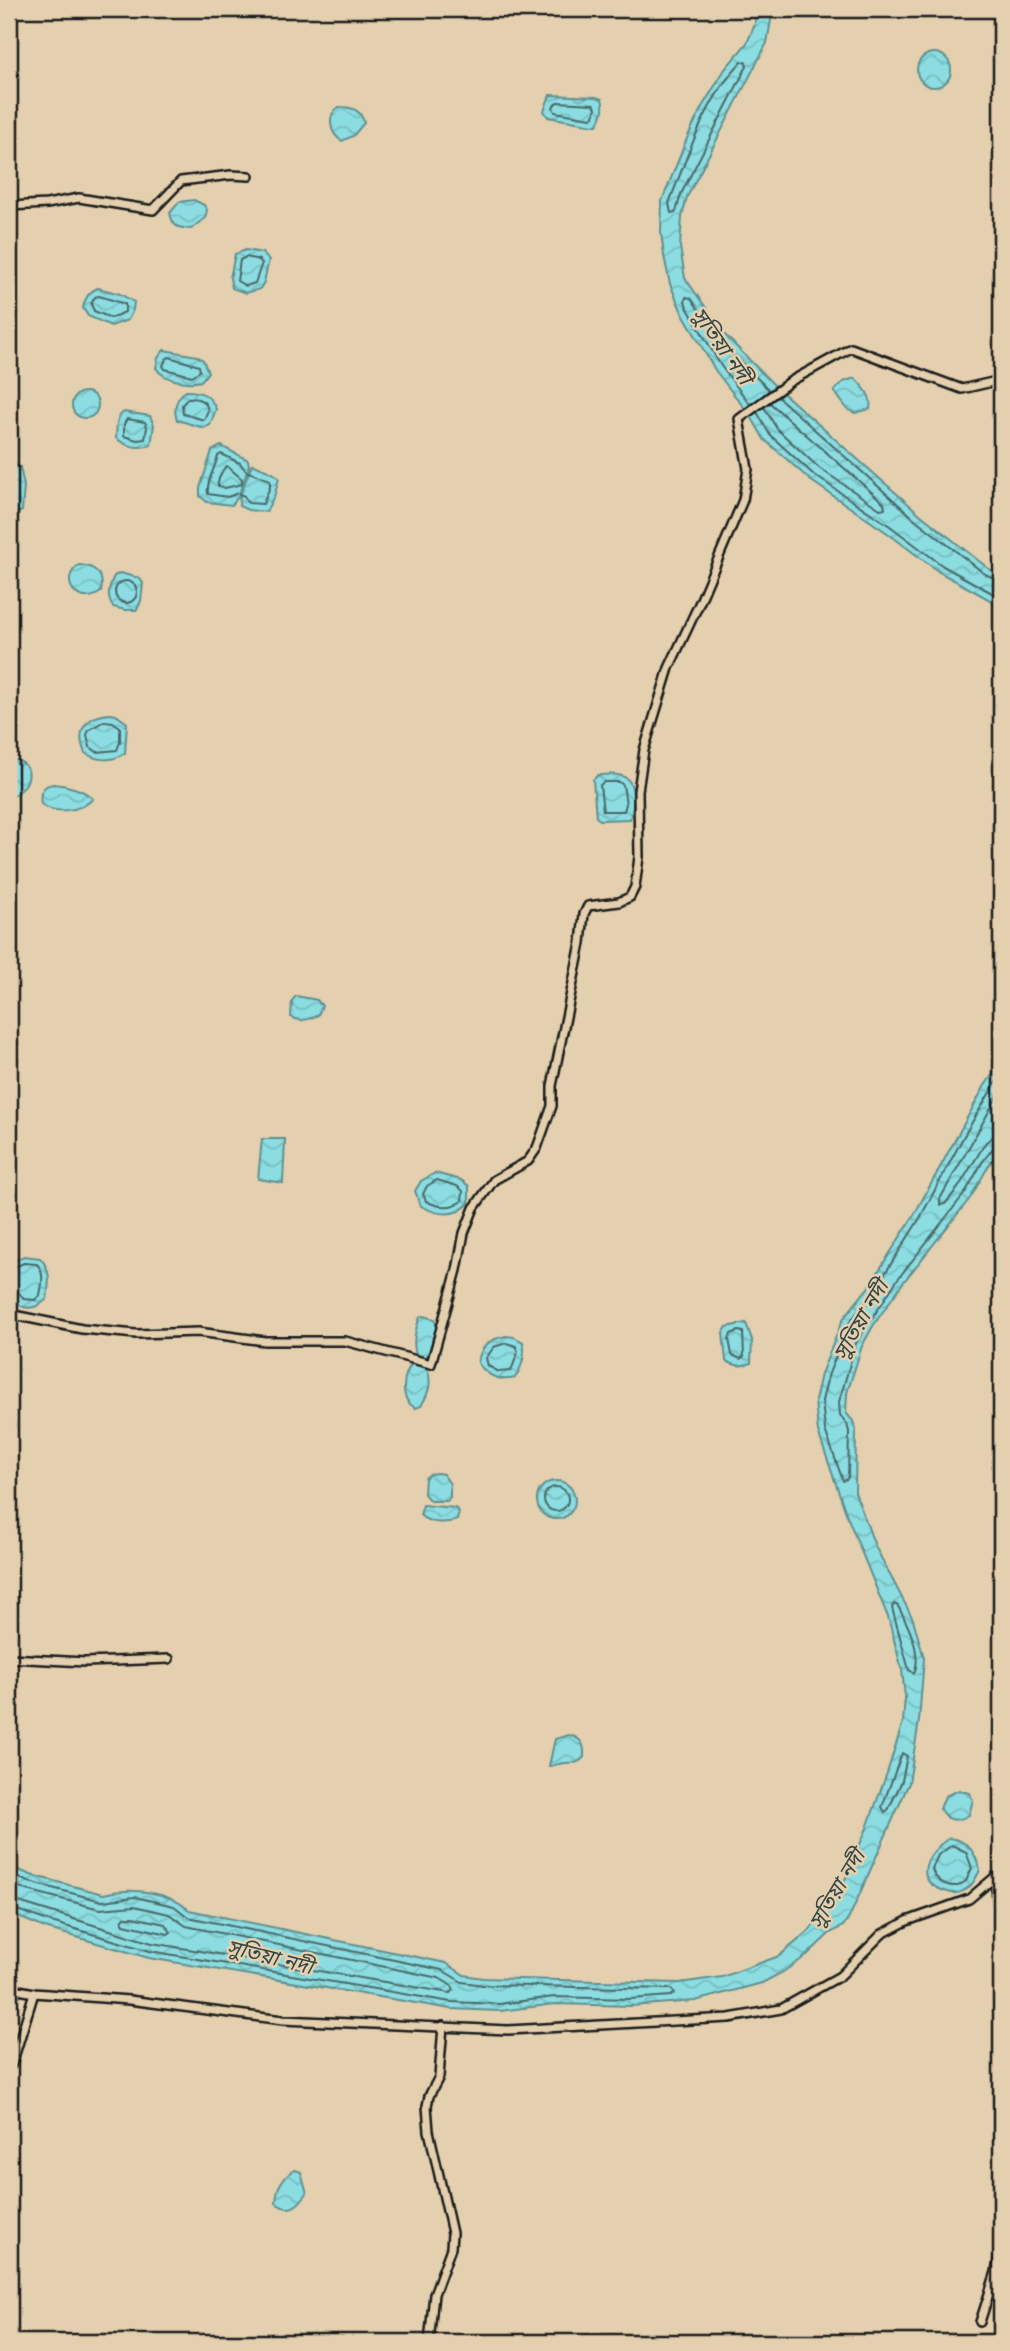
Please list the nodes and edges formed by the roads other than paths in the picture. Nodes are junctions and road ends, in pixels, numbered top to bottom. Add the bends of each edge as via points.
1 (248, 176) dead end
2 (9, 206) edge
3 (1001, 380) edge
4 (9, 1314) edge
5 (9, 1658) edge
6 (170, 1658) dead end
7 (998, 1876) edge
8 (1001, 1940) edge
9 (9, 1988) edge
10 (34, 1993) junction
11 (443, 2026) junction
12 (9, 2068) edge
13 (1001, 2204) edge
14 (1001, 2227) edge
15 (1001, 2246) edge
16 (980, 2322) dead end
17 (429, 2342) edge

1 - 2 street via 181,181 153,210 79,198
3 - 4 street via 962,390 851,348 791,381 739,419 748,469 743,500 670,668 647,737 638,792 635,887 630,897 588,906 584,915 546,1125 528,1161 494,1180 474,1208 431,1364 345,1341 265,1341 198,1332 136,1334
5 - 6 street via 85,1662
7 - 8 street
7 - 11 street via 969,1899 882,1934 840,1976 781,2009 729,2018 628,2024 508,2030
9 - 10 street
10 - 11 street via 283,2020
10 - 12 street
11 - 17 street via 439,2077 426,2106 452,2234 434,2294
13 - 14 street
15 - 16 street

